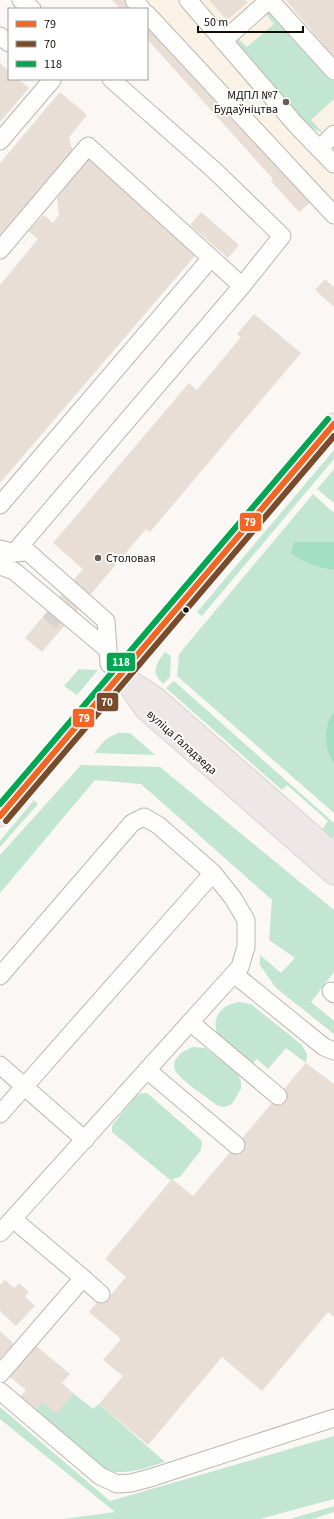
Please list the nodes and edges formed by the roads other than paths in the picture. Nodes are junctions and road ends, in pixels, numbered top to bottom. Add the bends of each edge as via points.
1 (21, 0) edge
2 (134, 0) edge
3 (188, 0) edge
4 (270, 0) edge
5 (31, 8) edge
6 (141, 8) edge
7 (148, 15) edge
8 (0, 36) edge
9 (223, 41) junction
10 (8, 42) edge
11 (334, 71) edge
12 (52, 80) edge
13 (112, 80) edge
14 (334, 134) edge
15 (0, 141) edge
16 (319, 149) junction
17 (334, 164) edge
18 (334, 215) edge
19 (0, 250) edge
20 (211, 258) junction
21 (242, 286) junction
22 (334, 424) edge
23 (0, 505) edge
24 (7, 551) edge
25 (0, 566) edge
26 (0, 571) edge
27 (48, 611) tunnel mouth
28 (65, 625) tunnel mouth
29 (113, 663) junction
30 (0, 816) edge
31 (334, 854) edge
32 (214, 873) junction
33 (334, 874) edge
34 (234, 974) junction
35 (0, 976) edge
36 (190, 1022) junction
37 (334, 1051) edge
38 (0, 1065) edge
39 (147, 1070) junction
40 (25, 1086) junction
41 (278, 1096) dead end
42 (0, 1114) edge
43 (85, 1140) junction
44 (236, 1145) dead end
45 (13, 1219) junction
46 (0, 1233) edge
47 (82, 1278) junction
48 (101, 1294) dead end
49 (0, 1374) edge
50 (0, 1391) edge
51 (334, 1418) edge

1 - 5 lane
2 - 6 lane
3 - 9 lane
4 - 9 lane
4 - 11 lane
7 - 18 lane
8 - 10 lane
9 - 16 lane
12 - 15 lane
13 - 21 lane via 215,171 282,236
14 - 16 lane
16 - 17 lane
19 - 20 lane via 88,146
20 - 21 lane
20 - 23 lane
21 - 24 lane
22 - 29 main road
24 - 29 lane via 28,552 106,621
25 - 29 lane via 14,571
26 - 27 lane
28 - 29 lane
29 - 30 main road
29 - 31 main road, вуліца Галадзеда
29 - 33 main road, вуліца Галадзеда via 145,710
32 - 34 lane via 246,920 246,947 240,967
32 - 35 lane via 158,825 144,817 132,823
32 - 40 lane
34 - 36 lane
34 - 37 lane via 324,1047
36 - 39 lane
36 - 41 lane
38 - 40 lane
39 - 43 lane
39 - 44 lane
40 - 42 lane
40 - 43 lane
43 - 45 lane
45 - 46 lane
45 - 47 lane
47 - 48 lane
47 - 49 lane
50 - 51 lane via 100,1476 117,1484 150,1478

